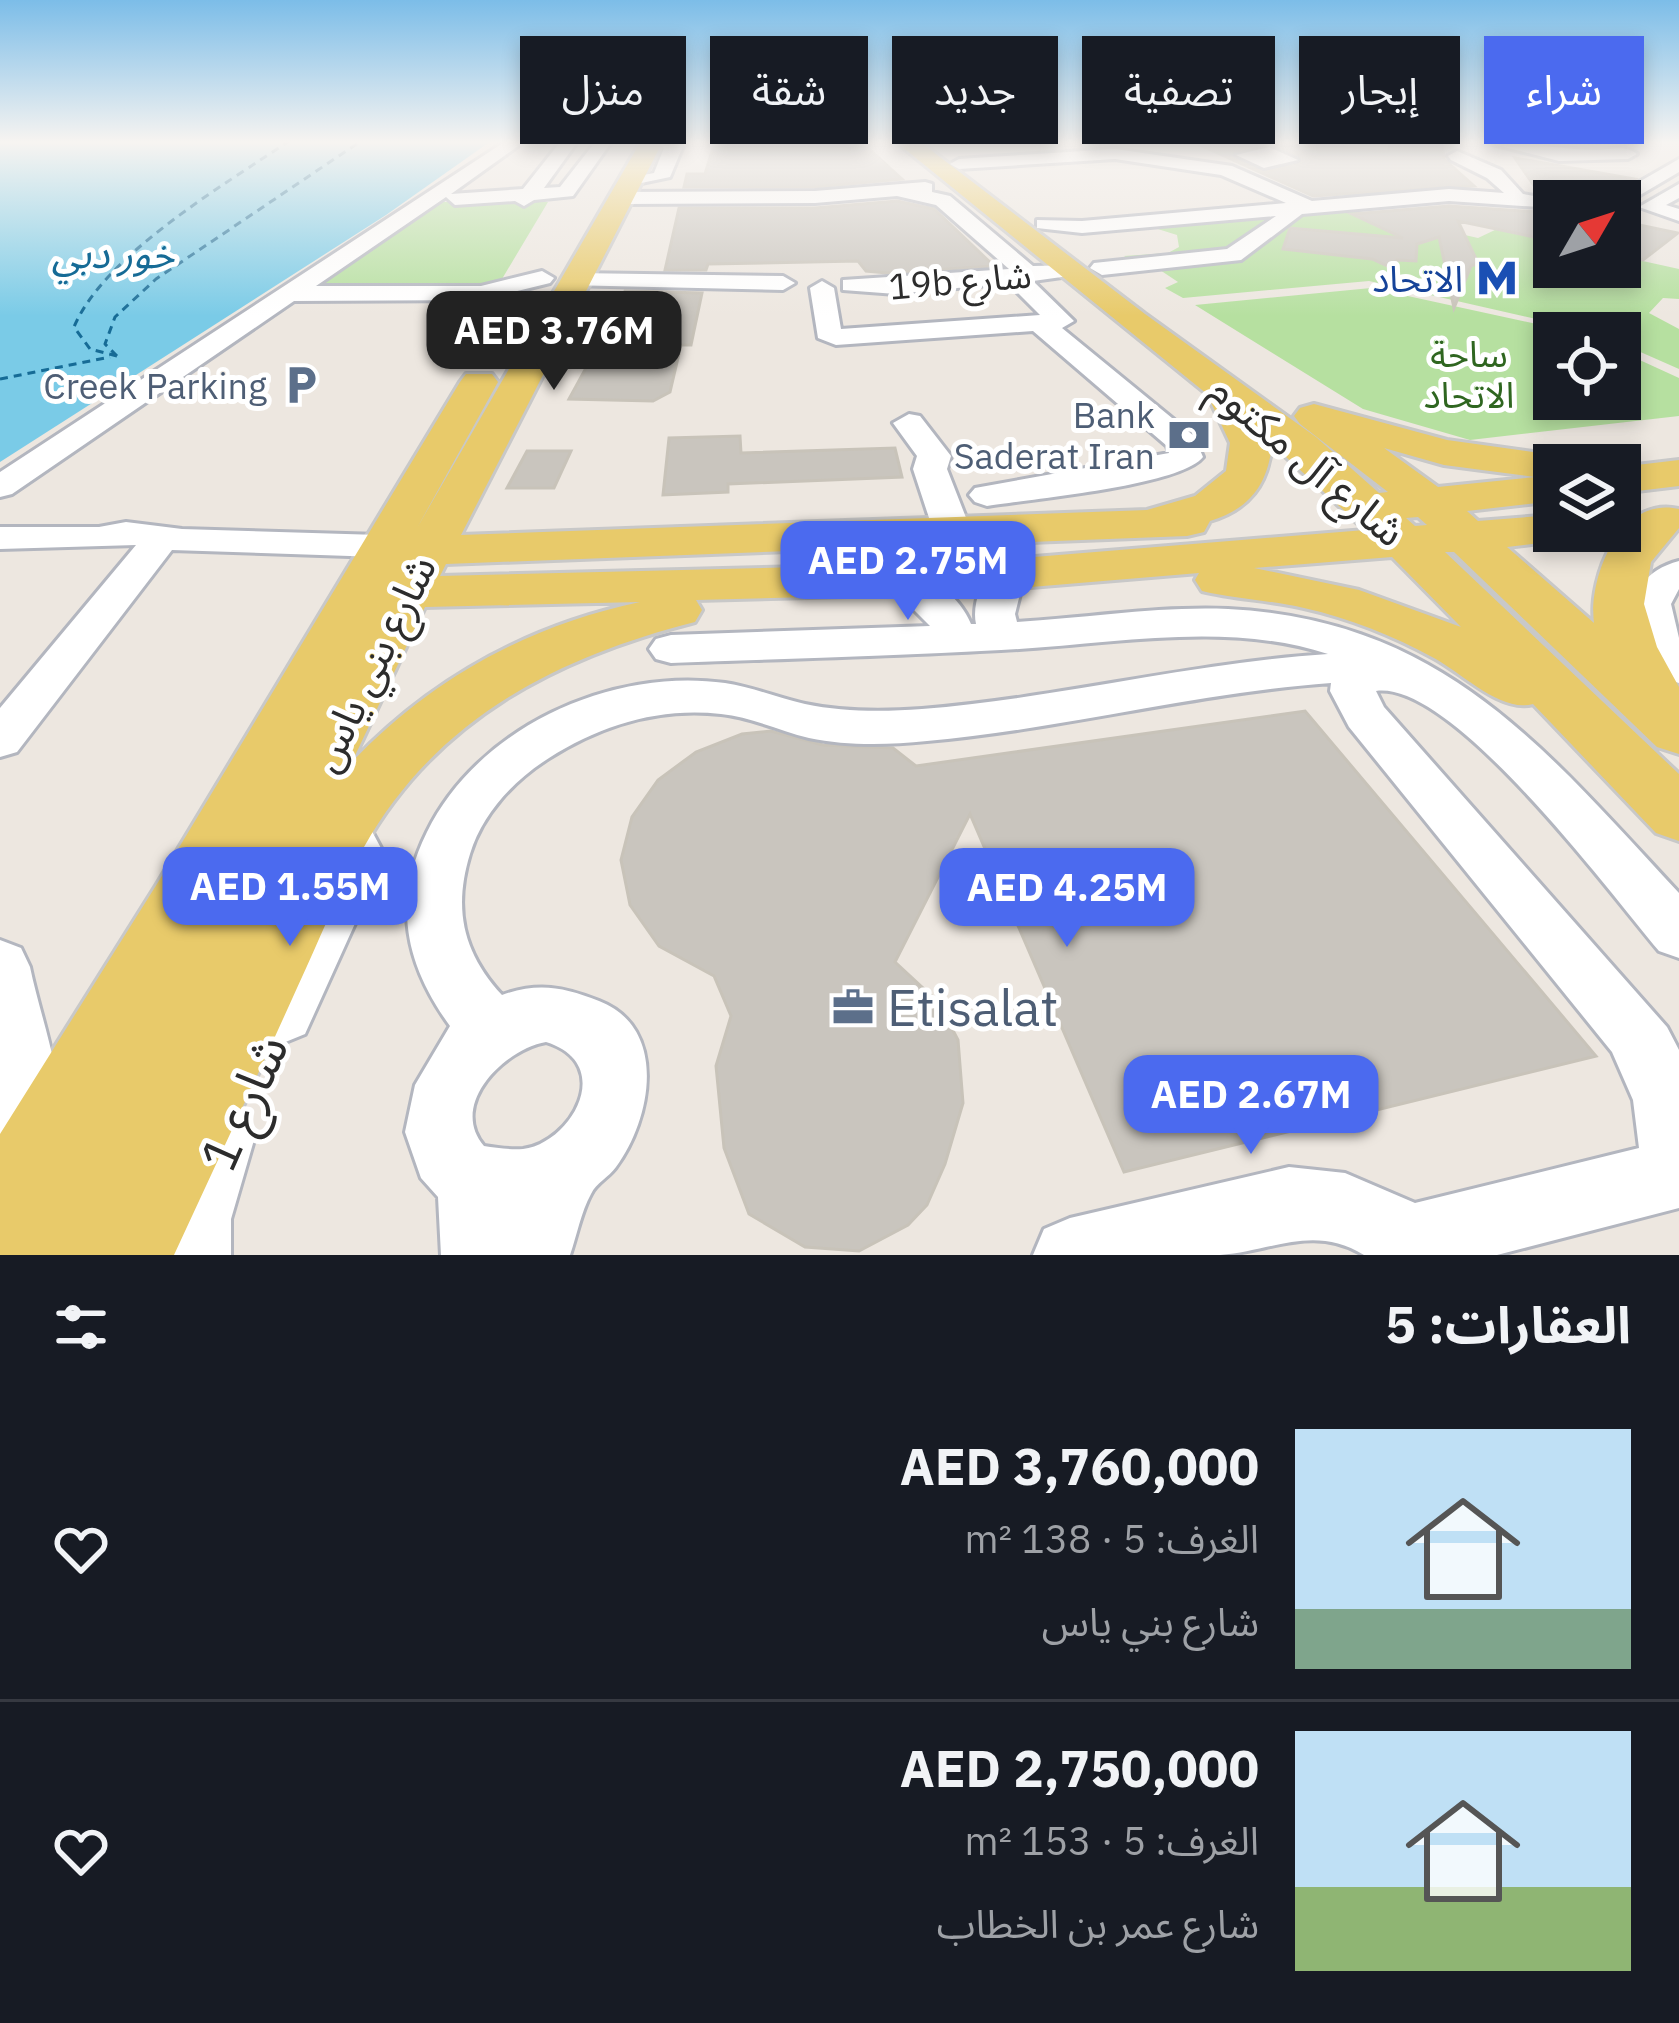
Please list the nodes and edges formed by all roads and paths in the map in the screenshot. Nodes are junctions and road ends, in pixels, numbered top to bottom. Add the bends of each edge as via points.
1 (432, 200) edge
2 (461, 200) edge
3 (602, 200) edge
4 (933, 200) edge
5 (993, 200) edge
6 (1004, 200) edge
7 (1139, 200) edge
8 (1220, 200) edge
9 (1656, 200) edge
10 (426, 204) junction
11 (1641, 213) edge
12 (1679, 221) edge
13 (1044, 224) junction
14 (1085, 269) junction
15 (566, 275) junction
16 (1015, 277) junction
17 (783, 283) junction
18 (852, 285) junction
19 (822, 288) junction
20 (481, 293) junction
21 (291, 294) junction
22 (518, 310) dead end
23 (1042, 325) junction
24 (1220, 383) junction
25 (1302, 407) junction
26 (918, 443) dead end
27 (1533, 463) edge
28 (467, 476) junction
29 (1089, 479) junction
30 (0, 487) edge
31 (1533, 493) edge
32 (986, 495) dead end
33 (1664, 500) edge
34 (1419, 523) junction
35 (1147, 525) junction
36 (1533, 528) edge
37 (0, 538) edge
38 (99, 538) junction
39 (196, 541) junction
40 (742, 542) junction
41 (154, 548) junction
42 (1072, 548) junction
43 (922, 549) junction
44 (391, 571) junction
45 (1679, 573) edge
46 (1005, 574) junction
47 (978, 638) junction
48 (671, 649) dead end
49 (1679, 668) edge
50 (1363, 671) junction
51 (1452, 695) junction
52 (1679, 729) edge
53 (0, 740) edge
54 (1665, 801) edge
55 (343, 824) junction
56 (1679, 933) edge
57 (0, 967) edge
58 (493, 1030) junction
59 (563, 1171) junction
60 (1676, 1174) edge
61 (472, 1179) junction
62 (12, 1198) edge
63 (1417, 1248) edge
64 (70, 1255) edge
65 (124, 1255) edge
66 (194, 1255) edge
67 (478, 1255) edge
68 (533, 1255) edge
69 (1070, 1255) edge

1 - 10 street
2 - 10 street
3 - 15 main road, شارع بني ياس
4 - 16 street via 950,204 1020,264
5 - 14 main road, شارع آل مكتوم
6 - 13 main road, شارع آل مكتوم
7 - 13 street via 1082,227
8 - 14 street, 19b شارع via 1265,230 1233,255
9 - 12 street via 1649,207
10 - 21 street
11 - 12 street
13 - 14 main road, شارع آل مكتوم
14 - 16 street, 19b شارع
14 - 24 main road, شارع آل مكتوم
14 - 25 main road, شارع آل مكتوم
15 - 17 street, 19b شارع
15 - 20 street, 19b شارع
15 - 28 main road, شارع بني ياس
15 - 44 main road, شارع بني ياس
16 - 18 street, 19b شارع
16 - 23 street via 1061,320
17 - 18 street, 19b شارع
17 - 19 street, 19b شارع
18 - 19 street, 19b شارع
19 - 23 street via 827,332 836,337
20 - 21 street
20 - 22 street
21 - 30 street
23 - 29 street via 1187,450 1179,463
24 - 34 main road, شارع آل مكتوم
24 - 35 main road via 1251,443 1246,476 1211,506
25 - 27 main road via 1444,452
25 - 34 main road, شارع آل مكتوم
26 - 43 street
28 - 40 main road via 487,507 534,524
28 - 44 main road, شارع بني ياس
29 - 32 street
29 - 42 street
31 - 34 main road
33 - 52 main road via 1618,579 1618,612 1630,650
34 - 35 main road
34 - 36 main road
34 - 42 main road
34 - 52 main road, شارع آل مكتوم
34 - 54 main road, شارع آل مكتوم
35 - 42 main road
37 - 38 street
38 - 39 street
38 - 41 street
39 - 41 street
39 - 44 street
40 - 43 main road
40 - 44 main road
41 - 53 street
42 - 43 main road
42 - 46 main road
42 - 54 main road via 1386,614 1492,666
43 - 44 main road via 686,586
43 - 46 main road
43 - 47 street via 946,613
43 - 55 main road via 853,594 644,616 514,664 438,716
44 - 62 main road, شارع بني ياس
44 - 64 main road, شارع بني ياس
45 - 49 street via 1654,590 1648,609 1653,632
46 - 47 street
47 - 48 street
47 - 51 street via 1260,623 1370,650
50 - 51 street
50 - 58 street via 1302,669 910,726 808,721 718,698 649,701 564,727 479,791 449,835 433,885 434,936 452,986
50 - 60 street via 1353,691 1365,716 1634,1031 1671,1104
51 - 56 street via 1498,734
55 - 65 main road
55 - 66 street, شارع 1 via 354,866 220,1140 195,1219
57 - 62 street via 27,1108
58 - 59 street via 532,1015 572,1016 609,1045 618,1068 607,1124
58 - 61 street via 449,1076 440,1106 451,1162
59 - 61 street via 501,1187
59 - 68 street
60 - 63 street
61 - 67 street
63 - 69 street via 1347,1208 1317,1202

